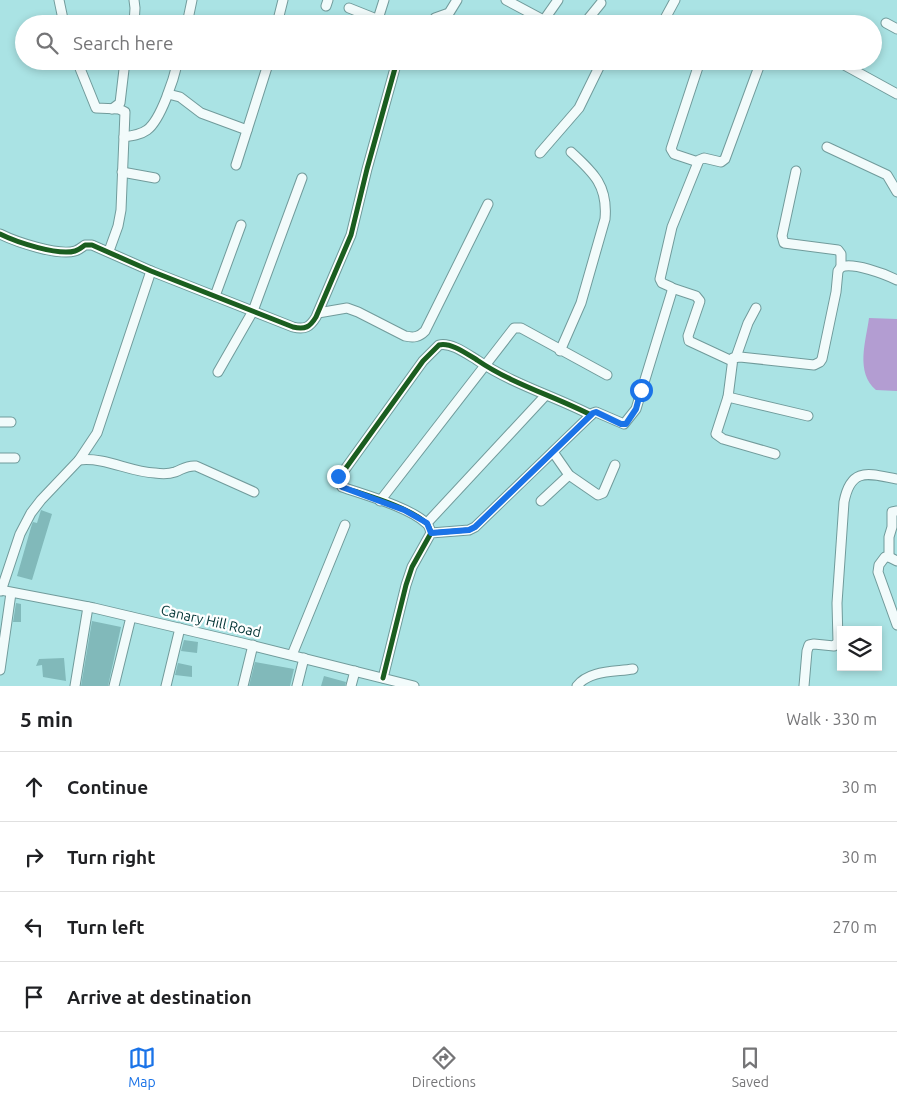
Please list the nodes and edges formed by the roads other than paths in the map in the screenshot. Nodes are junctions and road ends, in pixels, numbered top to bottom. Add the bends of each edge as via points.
1 (59, 0) edge
2 (134, 0) edge
3 (192, 0) edge
4 (282, 0) edge
5 (384, 0) edge
6 (457, 0) edge
7 (506, 0) edge
8 (558, 0) edge
9 (675, 0) edge
10 (601, 3) dead end
11 (349, 8) dead end
12 (62, 15) edge
13 (135, 15) edge
14 (189, 15) edge
15 (280, 15) edge
16 (367, 15) edge
17 (379, 15) edge
18 (443, 15) edge
19 (535, 15) edge
20 (551, 15) edge
21 (591, 15) edge
22 (667, 15) edge
23 (886, 22) dead end
24 (897, 29) edge
25 (81, 70) edge
26 (124, 70) edge
27 (175, 70) edge
28 (266, 70) edge
29 (394, 70) edge
30 (598, 70) edge
31 (697, 70) edge
32 (758, 70) edge
33 (853, 70) edge
34 (168, 94) junction
35 (897, 94) edge
36 (112, 109) junction
37 (247, 130) junction
38 (124, 137) junction
39 (827, 146) dead end
40 (571, 152) dead end
41 (540, 153) dead end
42 (698, 162) junction
43 (236, 165) dead end
44 (796, 171) dead end
45 (122, 172) junction
46 (155, 178) dead end
47 (302, 178) dead end
48 (897, 192) edge
49 (488, 204) dead end
50 (241, 225) dead end
51 (0, 234) edge
52 (109, 251) junction
53 (841, 267) junction
54 (151, 271) junction
55 (897, 280) edge
56 (672, 288) junction
57 (215, 296) junction
58 (756, 308) dead end
59 (253, 311) junction
60 (318, 313) junction
61 (560, 350) junction
62 (734, 359) junction
63 (486, 366) junction
64 (218, 372) dead end
65 (606, 375) dead end
66 (545, 396) junction
67 (728, 396) junction
68 (591, 415) junction
69 (808, 416) dead end
70 (0, 422) edge
71 (10, 422) dead end
72 (553, 452) junction
73 (775, 454) dead end
74 (0, 458) edge
75 (16, 458) dead end
76 (79, 460) junction
77 (615, 465) dead end
78 (569, 475) junction
79 (897, 479) edge
80 (254, 492) dead end
81 (380, 501) junction
82 (540, 501) dead end
83 (897, 511) edge
84 (427, 523) junction
85 (345, 525) dead end
86 (431, 533) junction
87 (893, 559) edge
88 (1, 590) edge
89 (11, 592) junction
90 (88, 607) junction
91 (131, 617) junction
92 (897, 625) edge
93 (180, 628) junction
94 (254, 645) junction
95 (292, 655) junction
96 (304, 658) junction
97 (634, 669) dead end
98 (0, 670) edge
99 (355, 671) junction
100 (382, 678) junction
101 (408, 685) edge
102 (75, 686) edge
103 (114, 686) edge
104 (166, 686) edge
105 (242, 686) edge
106 (297, 686) edge
107 (351, 686) edge
108 (577, 686) edge
109 (804, 686) edge

1 - 12 street
2 - 13 street
3 - 14 street
4 - 15 street
5 - 17 street
6 - 18 street via 449,13
7 - 19 street
8 - 20 street
9 - 22 street
10 - 21 street
11 - 16 street
23 - 24 street
25 - 36 street via 95,107
26 - 36 street via 120,103
27 - 34 street
28 - 37 street
29 - 60 street via 351,235
30 - 41 street via 579,108
31 - 42 street via 671,148 674,154
32 - 42 street via 725,159 721,162 704,158
33 - 35 street
34 - 37 street via 180,98 201,113
34 - 38 street via 148,129
36 - 38 street via 124,112
37 - 43 street
38 - 45 street
39 - 48 street via 886,174
40 - 61 street via 598,180 606,206 581,303
42 - 56 street via 672,227 660,277 662,283
44 - 53 street via 782,236 784,244 838,250
45 - 46 street
45 - 52 street via 121,210
47 - 59 street
49 - 60 street via 420,336 405,336 347,308
50 - 57 street
51 - 52 street via 34,247 71,252 89,244
52 - 54 street
53 - 55 street via 847,265
53 - 62 street via 820,362 814,365
54 - 57 street
54 - 76 street via 97,433
56 - 62 street via 696,296 700,301 689,341
56 - 68 street via 632,416 623,424 596,412
57 - 59 street
58 - 62 street
59 - 60 street via 300,329 308,327
59 - 64 street
61 - 63 street via 516,328 512,329
61 - 65 street
62 - 67 street
63 - 66 street
63 - 81 street
63 - 81 street via 444,344 423,361 338,476 342,487
66 - 68 street
66 - 84 street
67 - 69 street
67 - 73 street via 716,434
68 - 72 street
70 - 71 street
72 - 78 street
72 - 86 street via 475,527
74 - 75 street
76 - 80 street via 105,461 155,474 170,474 191,465
76 - 88 street via 31,513 20,534
77 - 78 street via 600,495
78 - 82 street
79 - 109 street via 862,475 853,479 846,490 836,603 838,642 834,646 809,646
81 - 84 street
83 - 87 street via 892,512 889,537
84 - 86 street
85 - 95 street
86 - 100 street via 412,567
87 - 92 street via 882,560 878,572
88 - 89 street, Canary Hill Road
89 - 90 street, Canary Hill Road
89 - 98 street
90 - 91 street, Canary Hill Road
90 - 102 street
91 - 93 street, Canary Hill Road
91 - 103 street
93 - 94 street, Canary Hill Road
93 - 104 street
94 - 95 street, Canary Hill Road
94 - 105 street
95 - 96 street, Canary Hill Road
96 - 99 street, Canary Hill Road
96 - 106 street
97 - 108 street via 593,675 584,678
99 - 100 street, Canary Hill Road
99 - 107 street
100 - 101 street, Canary Hill Road

